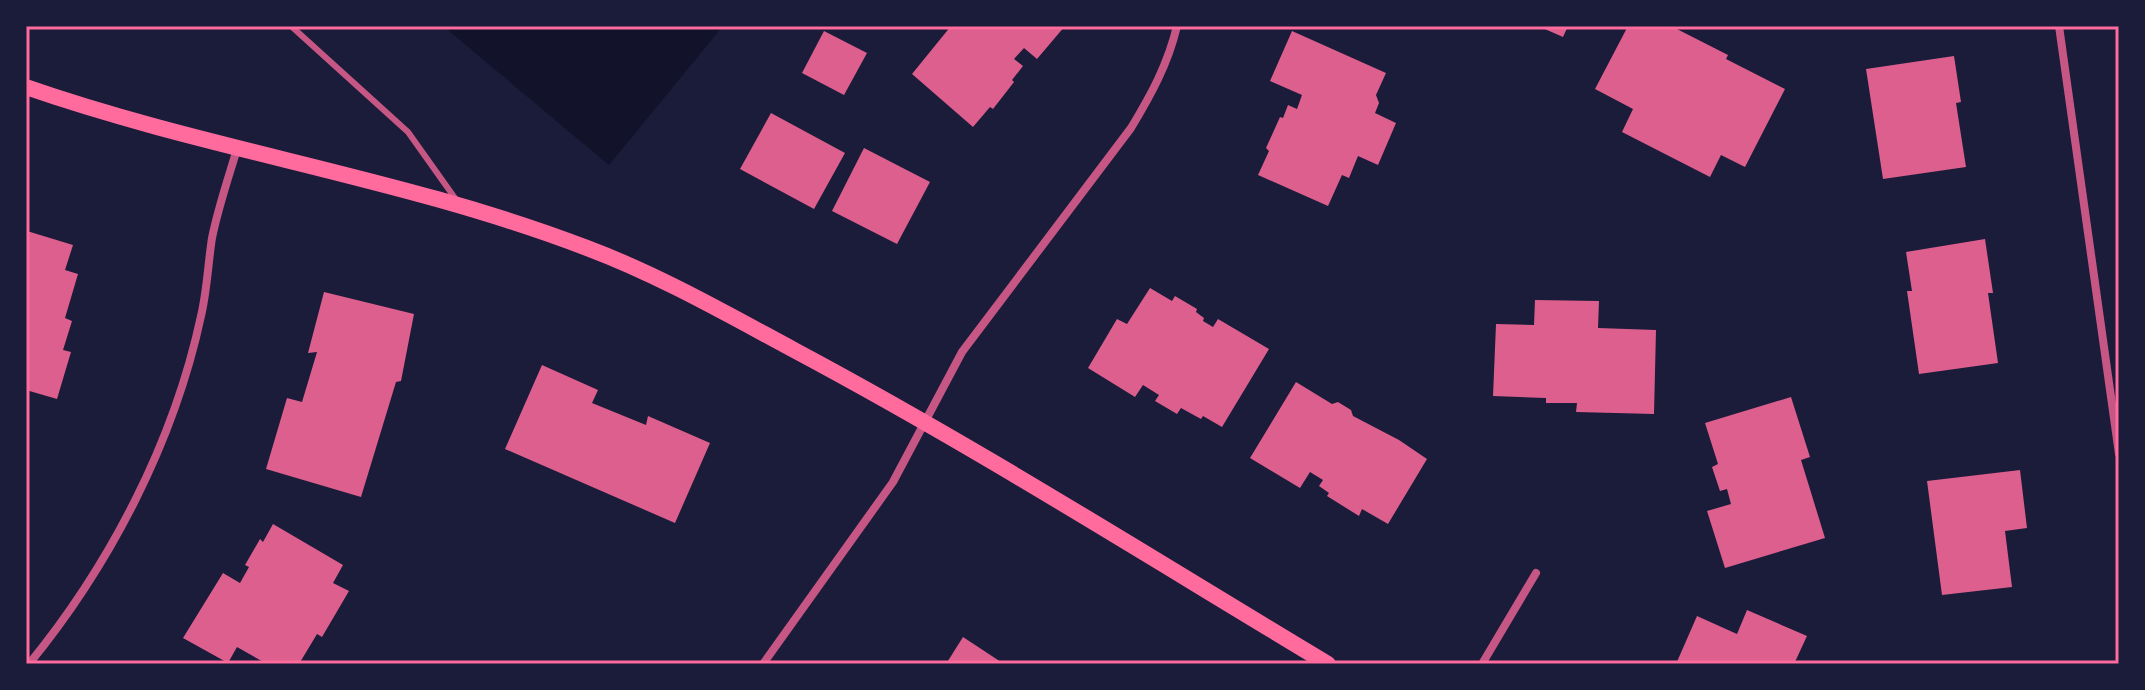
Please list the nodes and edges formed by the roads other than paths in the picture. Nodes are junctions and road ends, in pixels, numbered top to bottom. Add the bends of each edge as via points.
1 (291, 26) edge
2 (1177, 26) edge
3 (2059, 26) edge
4 (26, 87) edge
5 (237, 149) junction
6 (462, 207) junction
7 (927, 422) junction
8 (2119, 454) edge
9 (1536, 573) dead end
10 (29, 664) edge
11 (763, 664) edge
12 (1328, 664) edge
13 (1482, 664) edge

1 - 6 lane via 408,132
2 - 7 street via 1155,89 1131,128 962,352
3 - 8 street
4 - 5 main road
5 - 6 main road
5 - 10 street via 213,236 202,315 168,423 116,534
6 - 7 main road via 588,248
7 - 11 street via 881,501
7 - 12 main road
9 - 13 street

